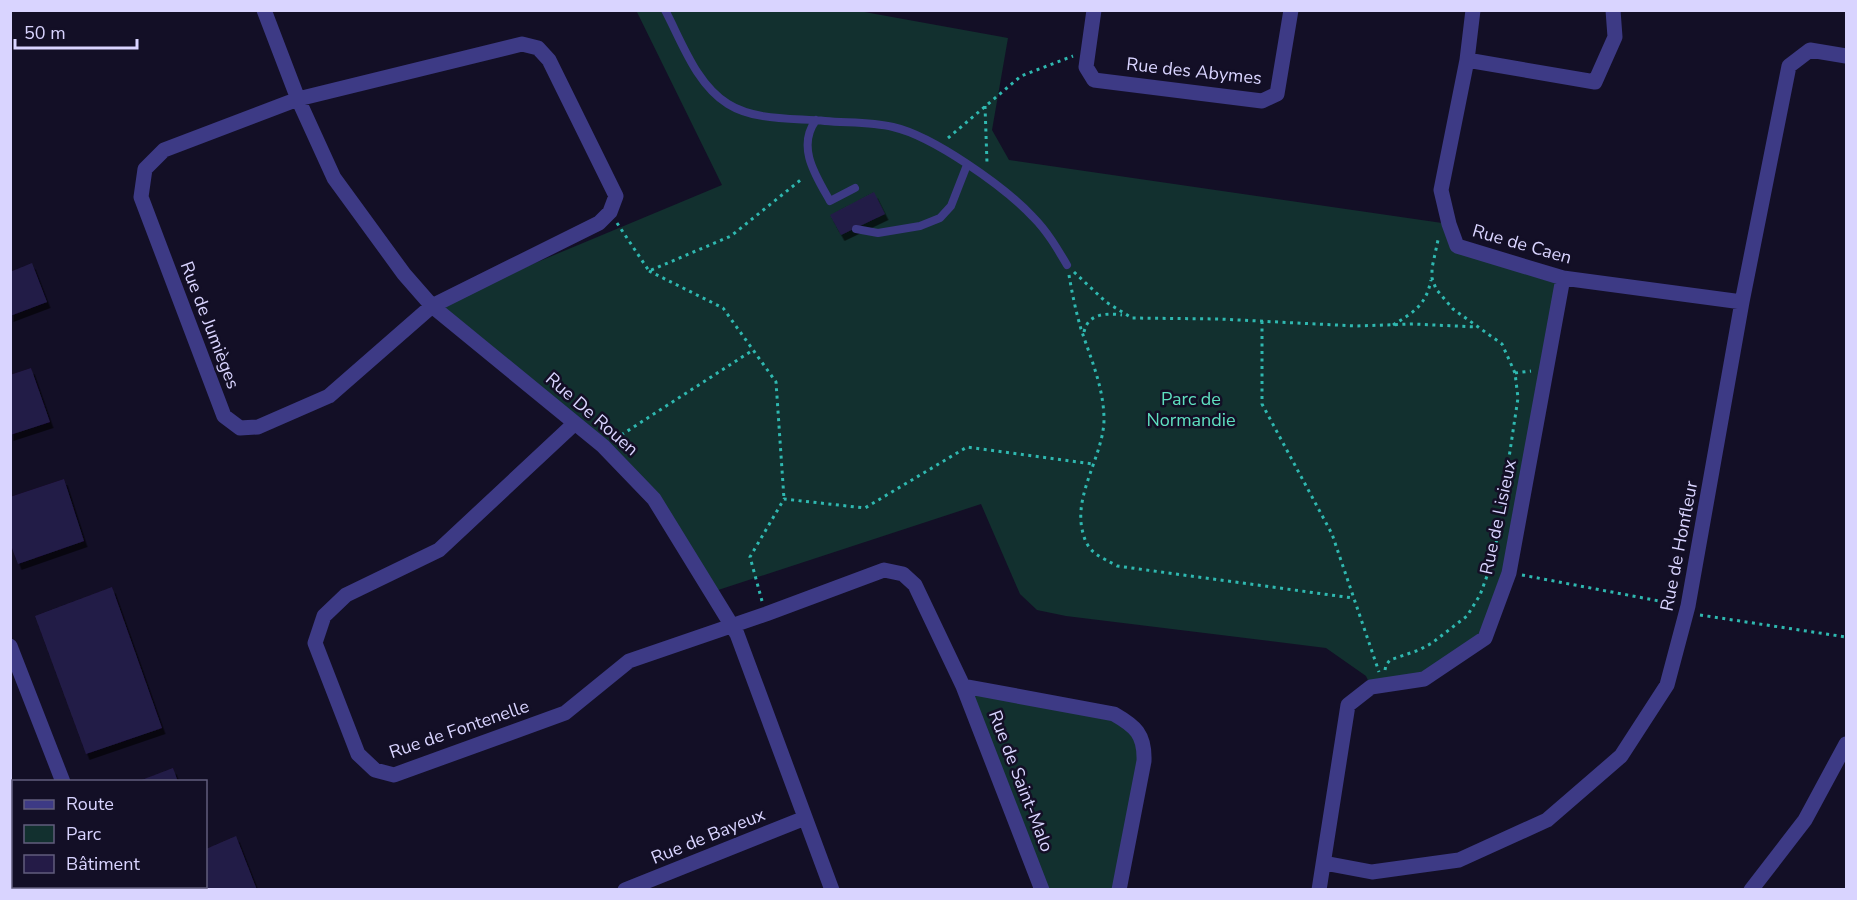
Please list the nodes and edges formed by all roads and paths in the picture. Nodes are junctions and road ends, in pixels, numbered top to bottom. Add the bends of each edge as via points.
1 (264, 10) edge
2 (665, 10) edge
3 (1094, 10) edge
4 (1292, 10) edge
5 (1473, 10) edge
6 (1613, 10) edge
7 (1089, 50) junction
8 (1846, 56) edge
9 (1467, 60) junction
10 (298, 99) junction
11 (985, 106) junction
12 (816, 120) junction
13 (938, 146) junction
14 (967, 165) junction
15 (814, 169) junction
16 (987, 179) junction
17 (855, 188) dead end
18 (610, 212) junction
19 (1449, 224) junction
20 (856, 229) dead end
21 (1067, 265) junction
22 (649, 272) junction
23 (1432, 278) junction
24 (1563, 278) junction
25 (1743, 302) junction
26 (432, 306) junction
27 (1127, 316) junction
28 (1262, 321) junction
29 (1393, 325) junction
30 (1478, 328) junction
31 (1083, 334) junction
32 (753, 350) junction
33 (575, 423) junction
34 (603, 446) junction
35 (1093, 464) junction
36 (784, 499) junction
37 (1509, 573) junction
38 (1353, 598) junction
39 (1687, 610) junction
40 (766, 614) junction
41 (732, 626) junction
42 (1846, 637) edge
43 (10, 646) edge
44 (1383, 685) junction
45 (963, 686) junction
46 (1846, 744) edge
47 (62, 780) edge
48 (805, 818) junction
49 (1324, 863) junction
50 (625, 890) edge
51 (832, 890) edge
52 (1042, 890) edge
53 (1119, 890) edge
54 (1319, 890) edge
55 (1751, 890) edge

1 - 10 street, Rue De Rouen
2 - 12 lane via 703,81 728,104 754,115
3 - 7 street, Rue des Abymes
4 - 7 street, Rue des Abymes via 1277,94 1263,101 1094,80 1086,68
5 - 9 street, Rue de Caen
6 - 9 street via 1615,37 1595,82
7 - 11 path via 1021,76
8 - 25 street, Rue de Honfleur via 1810,50 1790,66
9 - 19 street, Rue de Caen via 1441,190
10 - 18 street, Rue de Jumièges via 522,45 538,48 549,60 616,196
10 - 26 street, Rue De Rouen via 334,178
10 - 26 street, Rue de Jumièges via 164,150 145,169 141,197 224,416 240,428 258,427 328,396
11 - 13 path
11 - 16 path
12 - 13 lane via 892,127
12 - 15 lane via 806,140 806,153
13 - 14 lane
14 - 16 lane
14 - 20 lane via 951,206 940,218 920,226 878,233
15 - 17 lane via 830,201
15 - 22 path via 731,236
16 - 21 lane via 1035,219
18 - 22 path
18 - 26 street, Rue de Jumièges via 599,223
19 - 23 path via 1438,240
19 - 24 street, Rue de Caen via 1457,246
21 - 27 path
21 - 31 path
22 - 32 path via 723,308
23 - 29 path via 1426,299
23 - 30 path via 1445,301
24 - 25 street, Rue de Caen
24 - 37 street, Rue de Lisieux
25 - 39 street, Rue de Honfleur
26 - 33 street, Rue De Rouen
27 - 28 path
27 - 31 path via 1100,315 1090,319
28 - 29 path
28 - 38 path via 1262,404 1332,534
29 - 30 path
30 - 44 path via 1502,345 1518,385 1491,568 1467,616 1432,643 1390,660
31 - 35 path via 1104,400 1104,421
32 - 34 path
32 - 36 path via 776,382
33 - 34 street, Rue De Rouen
33 - 41 street, Rue de Fontenelle via 439,550 346,595 324,616 315,643 358,754 375,770 394,775 565,713 629,661
34 - 41 street, Rue De Rouen via 654,499
35 - 36 path via 967,447 864,508
35 - 38 path via 1083,505 1083,533 1090,550 1117,566
36 - 40 path via 750,557
37 - 39 path
37 - 44 street, Rue de Lisieux via 1485,638 1424,679
38 - 44 path
39 - 42 path
39 - 49 street, Rue de Honfleur via 1667,685 1621,756 1547,820 1459,860 1372,872
40 - 41 street, Rue de Saint-Malo
40 - 45 street, Rue de Saint-Malo via 884,570 903,574 915,585
41 - 48 street, Rue De Rouen
43 - 47 street
44 - 49 street, Rue de Lisieux via 1371,687 1348,705
45 - 52 street, Rue de Saint-Malo
45 - 53 street, Rue de Saint-Malo via 1114,714 1133,725 1145,746 1144,761
46 - 55 street via 1806,820
48 - 50 street, Rue de Bayeux
48 - 51 street, Rue De Rouen
49 - 54 street, Rue de Lisieux

